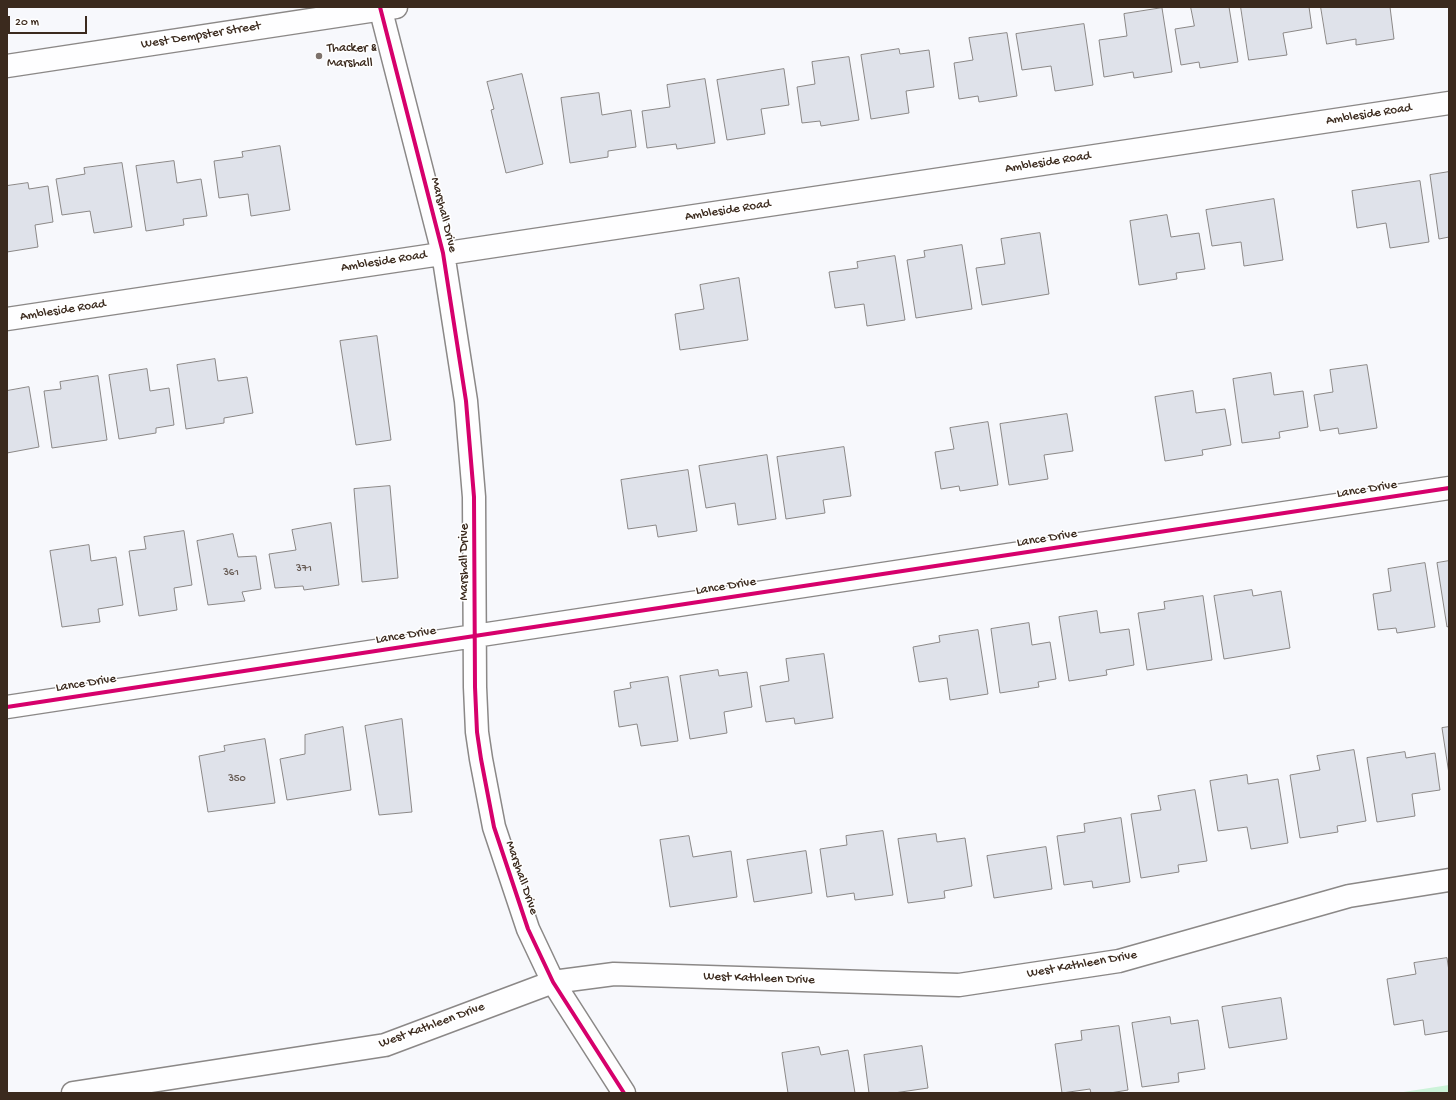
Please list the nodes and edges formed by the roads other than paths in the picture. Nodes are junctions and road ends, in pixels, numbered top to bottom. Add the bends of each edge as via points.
1 (386, 8) edge
2 (7, 66) edge
3 (1449, 103) edge
4 (443, 253) junction
5 (7, 319) edge
6 (1449, 488) edge
7 (475, 635) junction
8 (7, 707) edge
9 (1449, 880) edge
10 (553, 982) junction
11 (73, 1093) edge
12 (624, 1093) edge

1 - 2 street, West Dempster Street
1 - 4 street, Marshall Drive
3 - 4 street, Ambleside Road
4 - 5 street, Ambleside Road
4 - 7 street, Marshall Drive via 466,401 474,490
6 - 7 street, Lance Drive
7 - 8 street, Lance Drive
7 - 10 street, Marshall Drive via 474,687 477,732 494,827 528,929
9 - 10 street, West Kathleen Drive via 1349,896 1119,961 959,985 614,974
10 - 11 street, West Kathleen Drive via 385,1045
10 - 12 street, Marshall Drive

